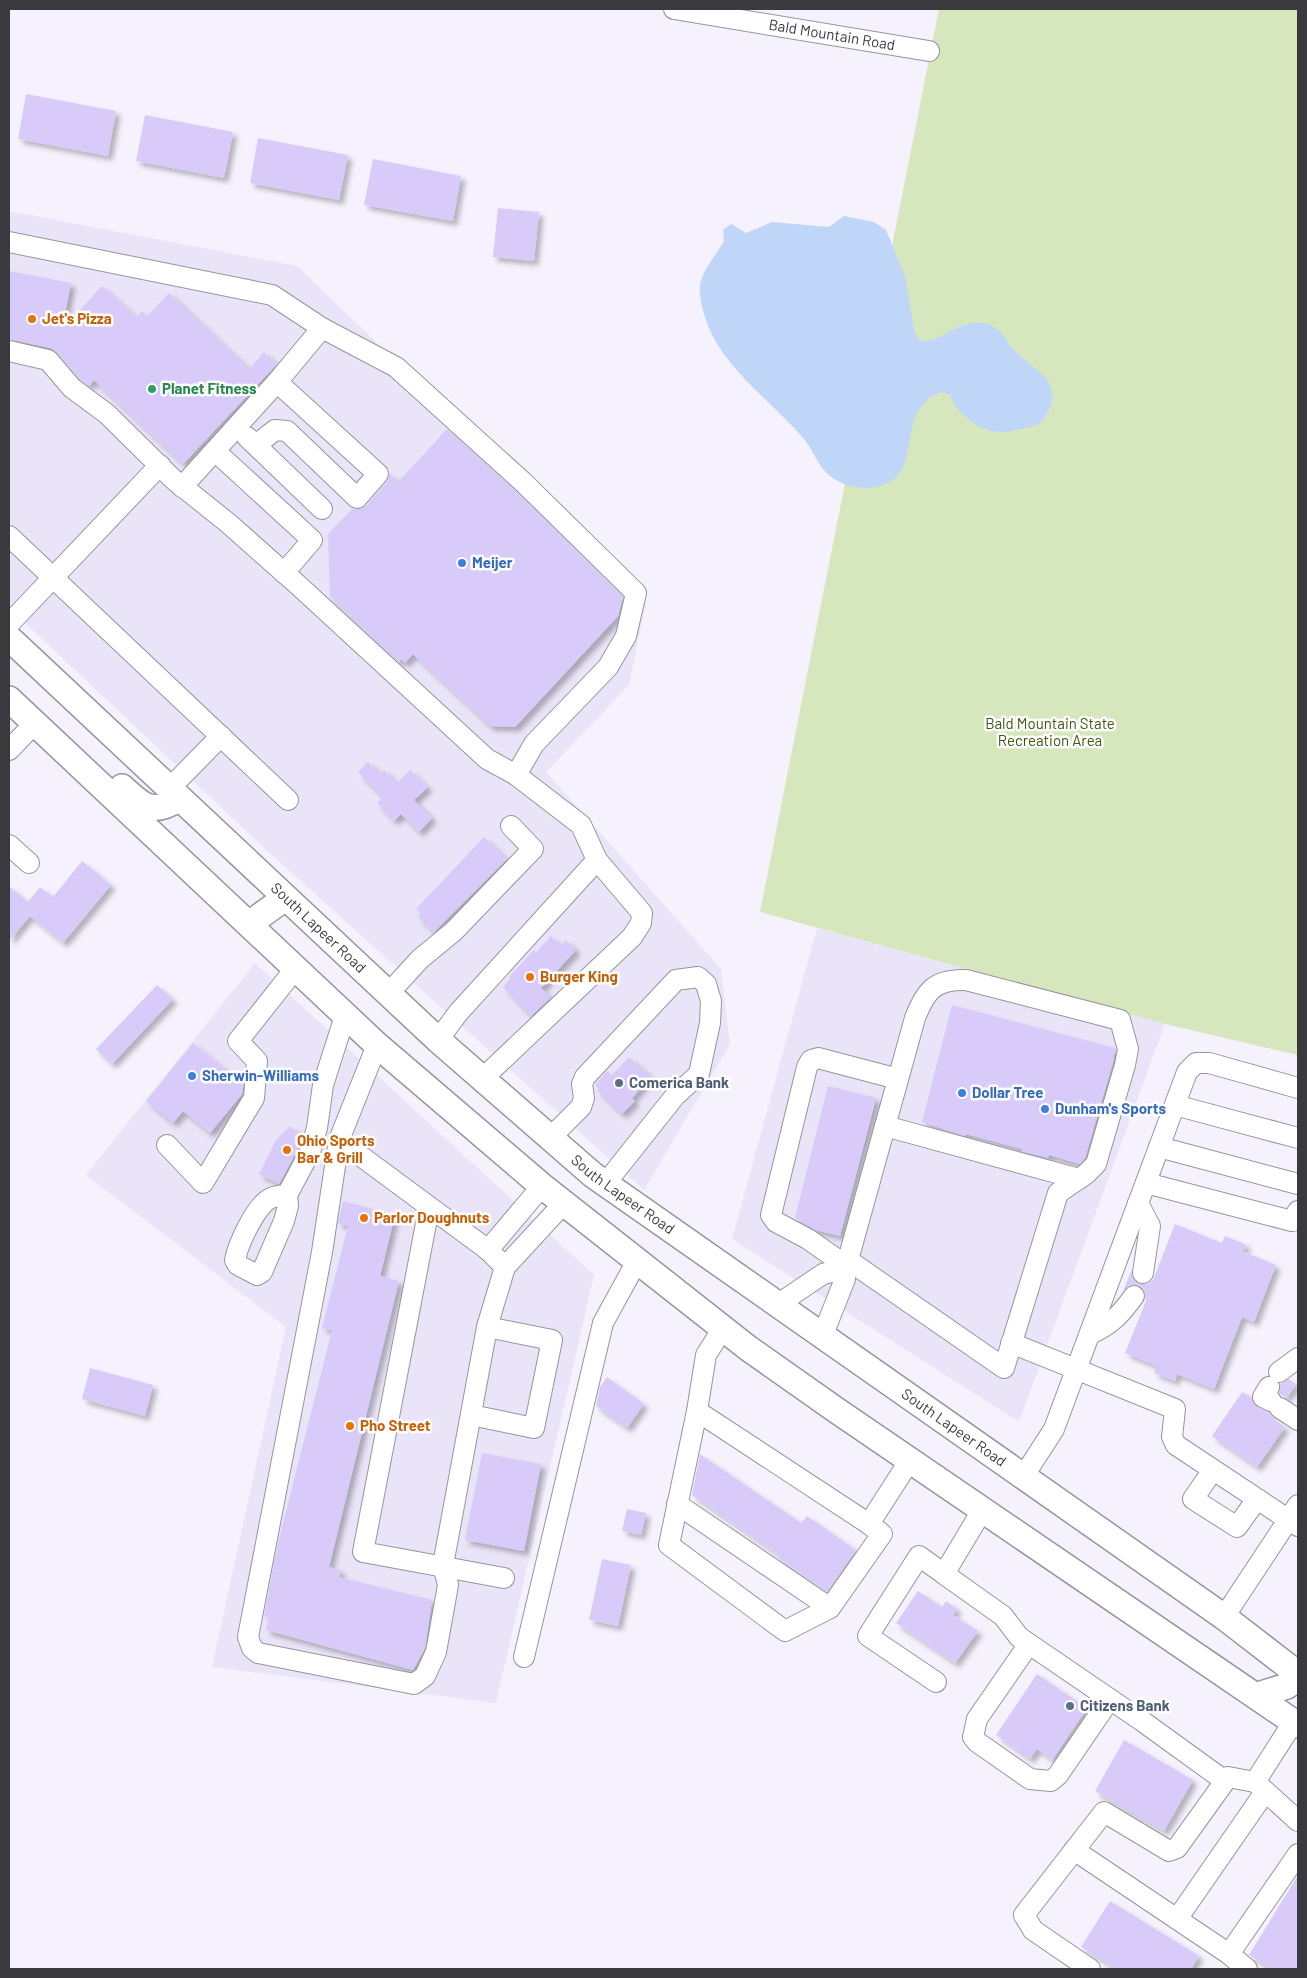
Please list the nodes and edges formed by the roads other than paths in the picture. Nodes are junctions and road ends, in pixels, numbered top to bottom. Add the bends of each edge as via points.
1 (674, 9) edge
2 (930, 51) dead end
3 (9, 242) edge
4 (322, 328) junction
5 (9, 351) edge
6 (277, 382) junction
7 (237, 426) junction
8 (256, 446) junction
9 (214, 451) junction
10 (160, 465) junction
11 (182, 487) junction
12 (322, 509) dead end
13 (9, 536) edge
14 (284, 573) junction
15 (51, 578) junction
16 (9, 624) edge
17 (9, 638) edge
18 (9, 681) edge
19 (9, 699) edge
20 (35, 724) junction
21 (221, 736) junction
22 (9, 750) edge
23 (516, 775) junction
24 (173, 794) junction
25 (288, 800) dead end
26 (511, 826) dead end
27 (9, 845) edge
28 (597, 860) junction
29 (29, 863) dead end
30 (285, 898) junction
31 (249, 924) junction
32 (295, 970) junction
33 (388, 994) junction
34 (345, 1016) junction
35 (438, 1040) junction
36 (377, 1045) junction
37 (482, 1078) junction
38 (898, 1079) junction
39 (1298, 1088) edge
40 (1174, 1106) junction
41 (885, 1126) junction
42 (550, 1138) junction
43 (1298, 1138) edge
44 (339, 1140) junction
45 (167, 1145) dead end
46 (1159, 1147) junction
47 (1079, 1178) junction
48 (1146, 1183) junction
49 (605, 1184) junction
50 (1298, 1184) edge
51 (542, 1186) junction
52 (287, 1195) dead end
53 (1138, 1203) junction
54 (564, 1204) junction
55 (429, 1208) junction
56 (1298, 1211) edge
57 (488, 1250) junction
58 (637, 1260) junction
59 (845, 1265) junction
60 (505, 1267) junction
61 (1143, 1273) dead end
62 (1134, 1296) dead end
63 (777, 1305) junction
64 (487, 1326) junction
65 (723, 1328) junction
66 (1090, 1334) junction
67 (822, 1337) junction
68 (1012, 1343) junction
69 (1298, 1358) edge
70 (1077, 1368) junction
71 (696, 1411) junction
72 (471, 1414) junction
73 (1298, 1420) edge
74 (910, 1460) junction
75 (1213, 1470) junction
76 (1023, 1477) junction
77 (1257, 1499) junction
78 (677, 1504) junction
79 (983, 1509) junction
80 (1295, 1517) edge
81 (869, 1524) junction
82 (442, 1565) junction
83 (944, 1574) junction
84 (504, 1578) dead end
85 (830, 1608) junction
86 (1224, 1617) junction
87 (1029, 1644) junction
88 (524, 1657) dead end
89 (1298, 1676) edge
90 (936, 1682) dead end
91 (1258, 1695) junction
92 (1110, 1699) junction
93 (1296, 1723) edge
94 (1225, 1780) junction
95 (1260, 1787) junction
96 (1298, 1820) edge
97 (1074, 1850) junction
98 (1298, 1854) edge
99 (1177, 1919) junction
100 (1229, 1954) junction
101 (1090, 1969) edge
102 (1247, 1969) edge

1 - 2 street, Bald Mountain Road
3 - 4 street via 272,295
4 - 6 street
4 - 23 street via 396,367 523,482 636,593 626,636 608,667 534,744
5 - 10 street via 48,360 72,388 107,414
6 - 7 street
6 - 8 street via 378,474 357,498 287,431 275,430
7 - 8 street
7 - 9 street
8 - 12 street
9 - 11 street
9 - 14 street via 312,540
10 - 11 street
10 - 15 street
11 - 14 street
13 - 15 street
14 - 23 street via 487,759
15 - 16 street
15 - 21 street
17 - 24 main road, South Lapeer Road
18 - 24 main road via 142,804 165,808
19 - 20 main road
20 - 22 street
20 - 31 main road
21 - 24 street
21 - 25 street
23 - 28 street via 581,825
24 - 30 main road, South Lapeer Road
26 - 33 street via 533,849
27 - 29 street
28 - 35 street
28 - 37 street via 642,913 641,923 632,937
30 - 31 main road
30 - 33 main road, South Lapeer Road
31 - 32 main road
32 - 34 main road
32 - 45 street via 238,1041 257,1061 254,1098 203,1183
33 - 35 main road, South Lapeer Road
34 - 36 main road
34 - 52 street via 323,1085 310,1152
35 - 37 main road, South Lapeer Road
36 - 44 street
36 - 51 main road
37 - 42 main road, South Lapeer Road
38 - 41 street
38 - 47 street via 921,1002 932,988 949,979 966,980 1120,1020 1128,1049 1125,1065 1096,1164
38 - 59 street via 818,1058 807,1067 771,1214 776,1222
39 - 40 street via 1196,1062 1187,1072
40 - 43 street
40 - 46 street
41 - 47 street
41 - 59 street
42 - 49 main road, South Lapeer Road
42 - 49 street via 581,1107 584,1077 669,985 683,978 698,978 706,984 711,1001 710,1023 699,1074 675,1096
44 - 55 street
44 - 82 street via 322,1252 248,1642 258,1653 414,1684 425,1676 436,1652 448,1586
46 - 48 street
46 - 50 street
47 - 68 street via 1058,1193
48 - 53 street
48 - 56 street via 1292,1221
49 - 63 main road, South Lapeer Road
51 - 54 main road
51 - 57 street
53 - 61 street via 1150,1226
53 - 66 street
54 - 58 main road
54 - 60 street
55 - 57 street
55 - 82 street via 363,1552
57 - 60 street
58 - 65 main road
58 - 88 street via 603,1323
59 - 63 street via 823,1274
59 - 67 street via 845,1279
59 - 68 street via 1004,1368
60 - 64 street
62 - 66 street via 1120,1316
63 - 67 main road, South Lapeer Road
64 - 72 street
64 - 72 street via 552,1340 534,1428
65 - 71 street via 706,1355
65 - 74 main road
66 - 70 street
67 - 76 main road, South Lapeer Road
68 - 70 street
69 - 73 street via 1275,1392
70 - 75 street via 1175,1409 1172,1437 1176,1445
70 - 76 street via 1054,1429
71 - 78 street
71 - 81 street
72 - 82 street
74 - 79 main road
74 - 81 street
75 - 77 street
75 - 77 street via 1193,1499 1236,1527
76 - 86 main road, South Lapeer Road
77 - 80 street
78 - 85 street
78 - 85 street via 669,1545 785,1630
79 - 83 street
79 - 91 main road
80 - 86 street
81 - 85 street via 882,1534
82 - 84 street
83 - 87 street via 1003,1616 1018,1638
83 - 90 street via 918,1556 868,1636
86 - 89 main road, South Lapeer Road
87 - 92 street
87 - 92 street via 977,1719 974,1737 1030,1778 1050,1781 1058,1775
89 - 91 main road via 1280,1689
91 - 93 main road
92 - 94 street
93 - 95 street
94 - 95 street via 1228,1777
94 - 97 street via 1177,1848 1169,1851 1104,1812
95 - 96 street
95 - 99 street
97 - 99 street
97 - 101 street via 1024,1915 1033,1930
98 - 100 street
99 - 100 street
100 - 102 street

